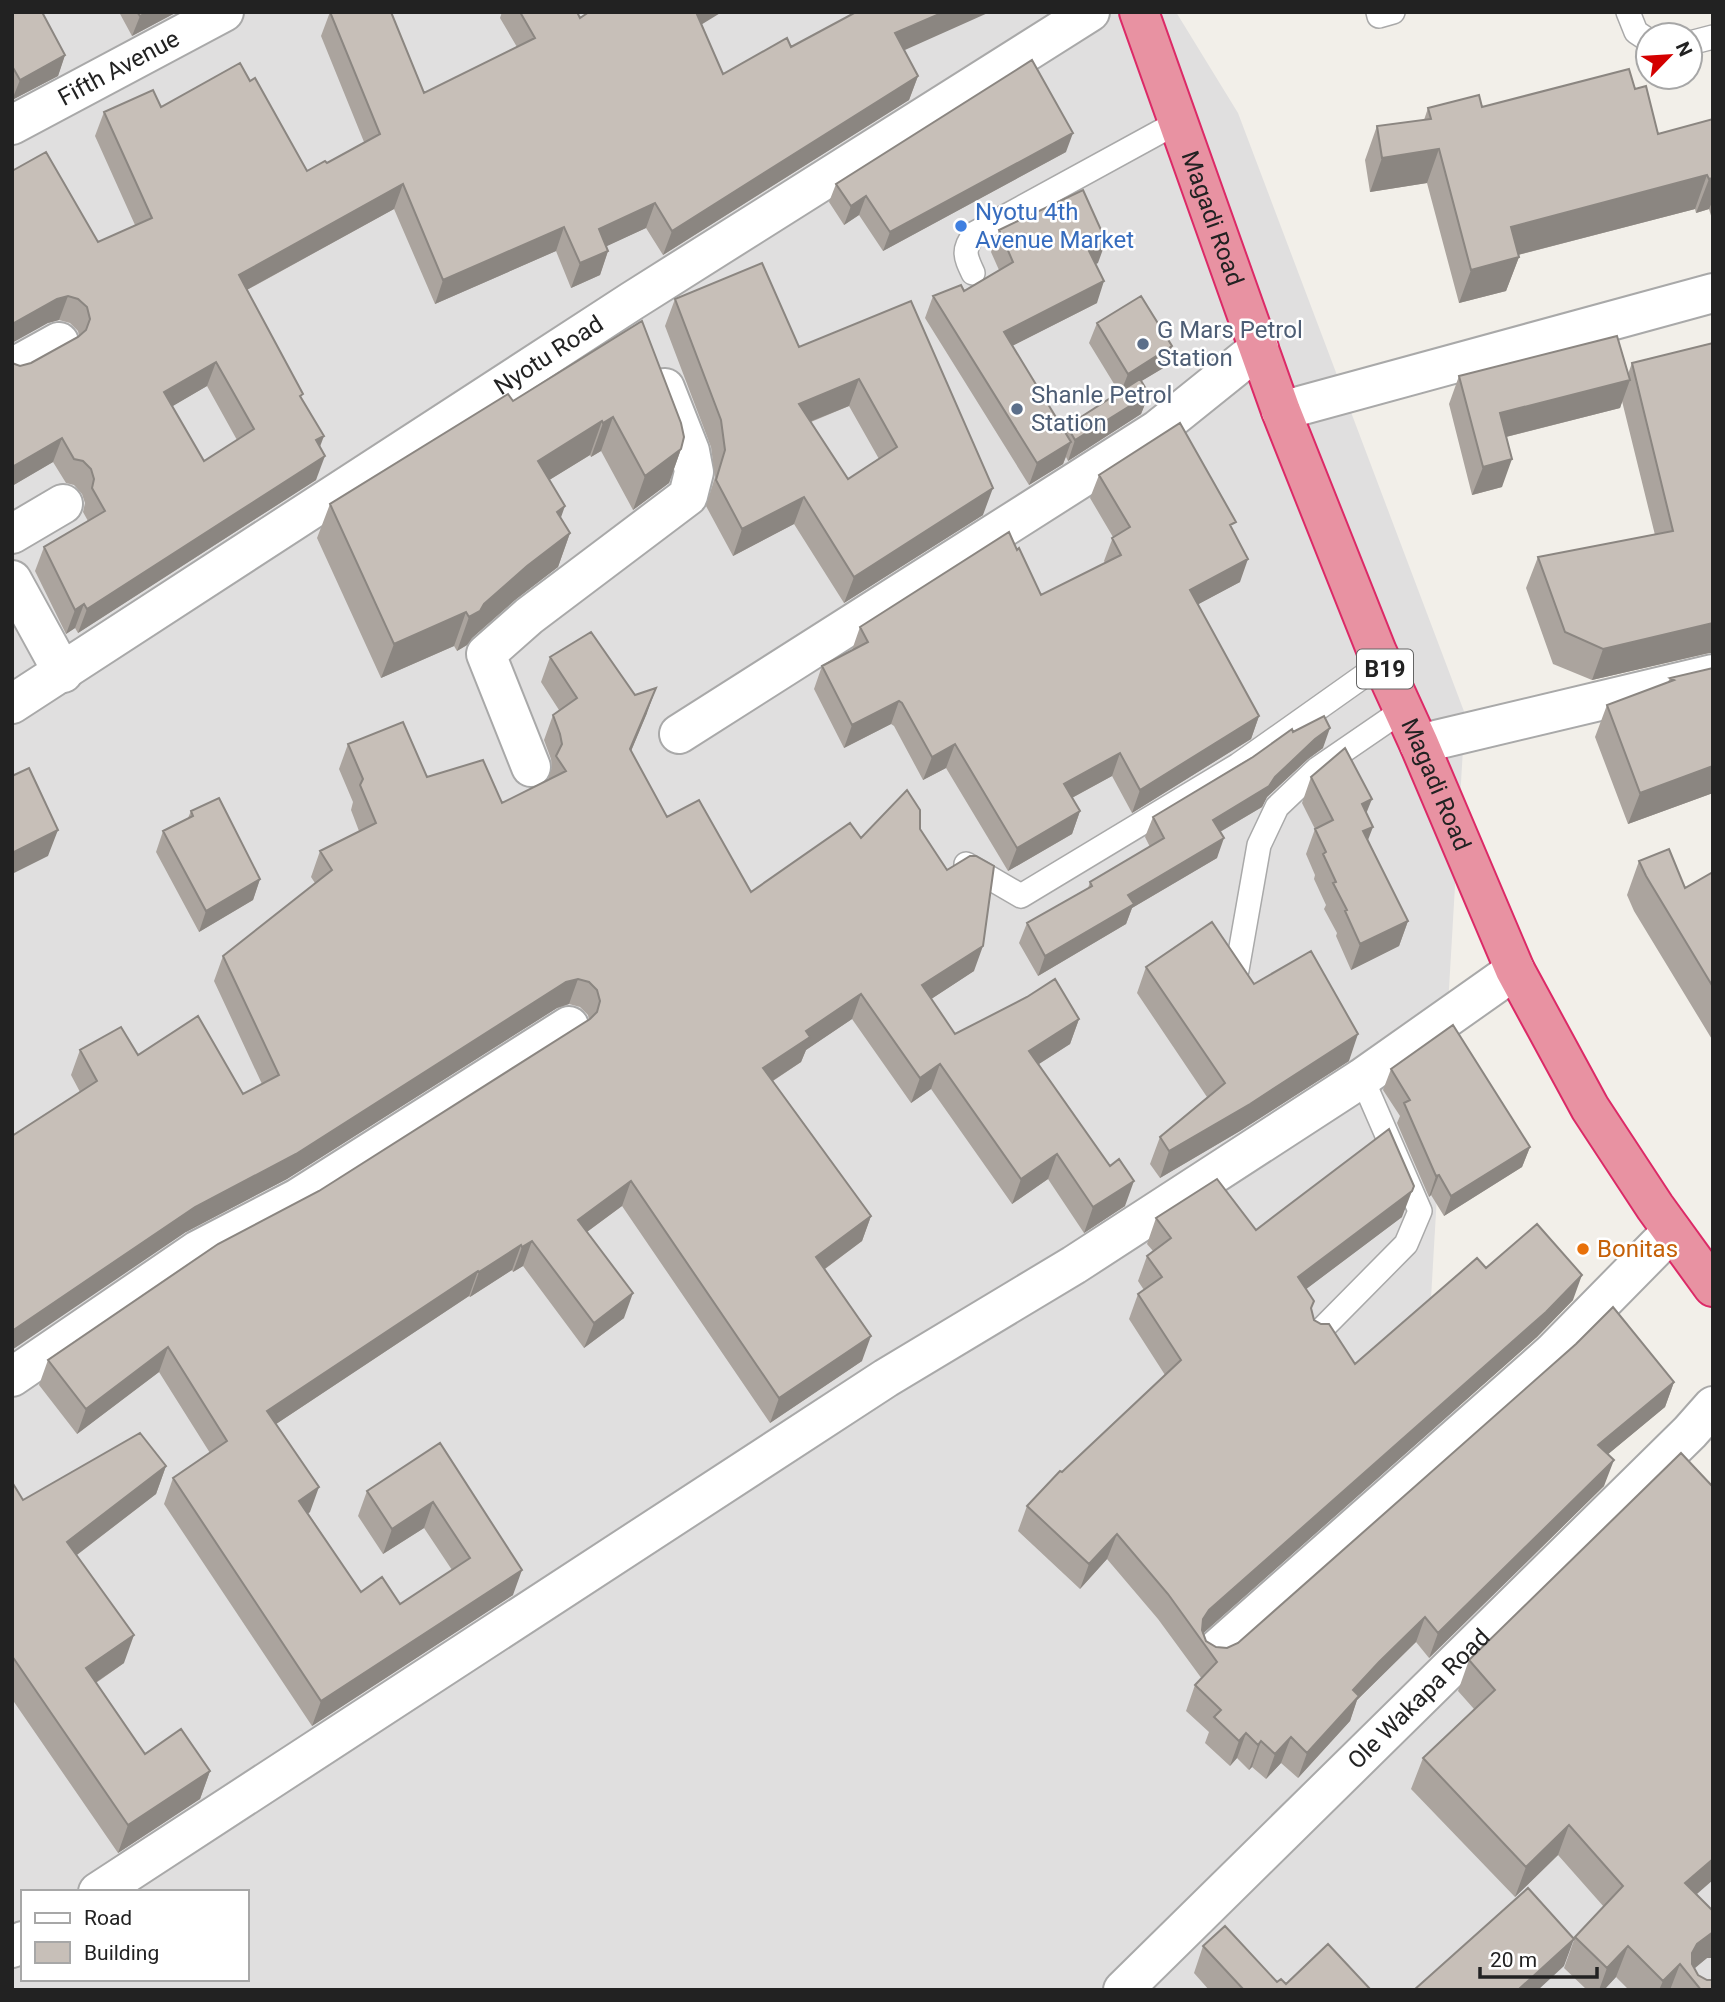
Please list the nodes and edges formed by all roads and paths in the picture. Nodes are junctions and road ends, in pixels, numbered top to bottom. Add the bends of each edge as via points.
1 (224, 12) edge
2 (1090, 12) edge
3 (1139, 12) edge
4 (1378, 12) edge
5 (1393, 12) edge
6 (1178, 122) junction
7 (12, 125) edge
8 (973, 274) dead end
9 (1713, 293) edge
10 (632, 301) junction
11 (59, 342) dead end
12 (1259, 348) junction
13 (12, 368) edge
14 (1281, 411) junction
15 (63, 504) dead end
16 (12, 534) edge
17 (12, 580) edge
18 (1382, 663) junction
19 (62, 673) junction
20 (1713, 674) edge
21 (12, 704) edge
22 (1403, 710) junction
23 (679, 734) dead end
24 (1419, 744) junction
25 (531, 767) dead end
26 (966, 864) edge
27 (1237, 970) edge
28 (1515, 970) junction
29 (569, 1026) dead end
30 (1362, 1078) junction
31 (1672, 1231) junction
32 (1713, 1287) edge
33 (1315, 1336) edge
34 (12, 1377) edge
35 (1705, 1422) edge
36 (1214, 1652) edge
37 (101, 1890) edge
38 (1123, 1990) edge

1 - 7 street, Fifth Avenue
2 - 10 street, Nyotu Road
3 - 6 highway, Magadi Road / B19
4 - 5 lane via 1379,16
6 - 8 lane via 975,233 965,256
6 - 12 highway, Magadi Road / B19
9 - 14 street
10 - 19 street, Nyotu Road
10 - 25 street via 694,472 688,496 486,654
11 - 13 street
12 - 14 highway, Magadi Road / B19
12 - 23 street via 1157,430
14 - 18 highway, Magadi Road / B19
15 - 16 street
17 - 19 street
18 - 22 highway, Magadi Road / B19
18 - 26 lane via 1238,765 1021,896
19 - 21 street, Nyotu Road
20 - 24 street
22 - 24 highway, Magadi Road / B19
22 - 27 lane via 1317,769 1277,807 1259,845
24 - 28 highway, Magadi Road / B19
28 - 30 street
28 - 31 highway, Magadi Road / B19 via 1590,1108
29 - 34 street via 298,1198 198,1250
30 - 33 lane via 1420,1211 1406,1244
30 - 37 street via 1074,1265 886,1378
31 - 32 highway, Magadi Road / B19
31 - 36 street via 1552,1353
35 - 38 street, Ole Wakapa Road

